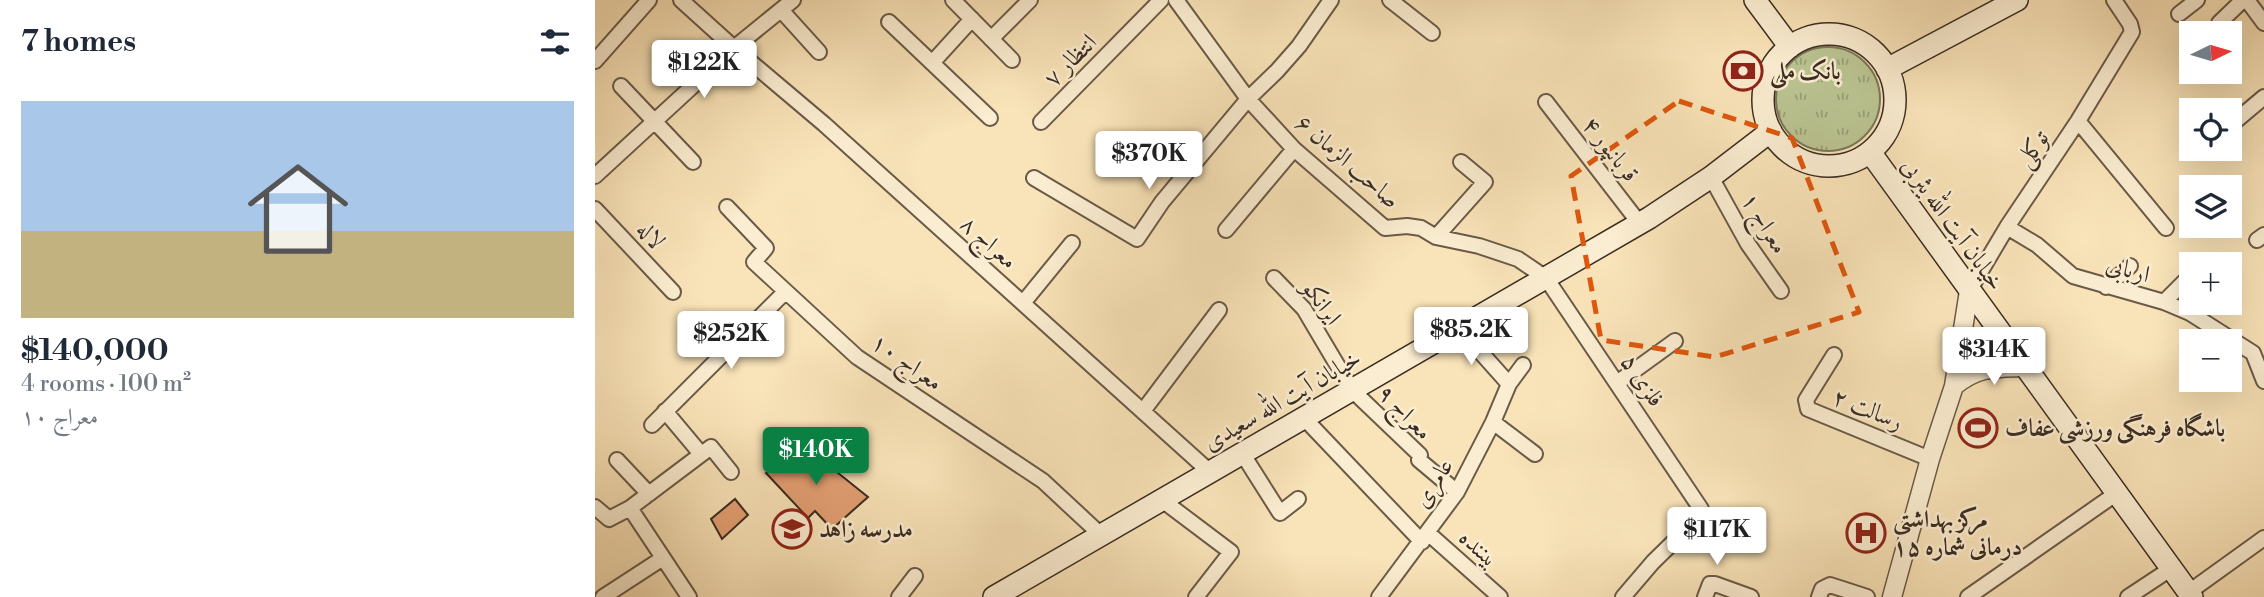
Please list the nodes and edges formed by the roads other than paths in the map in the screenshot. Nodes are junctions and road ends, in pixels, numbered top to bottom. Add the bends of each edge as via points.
1 (649, 0) edge
2 (681, 0) edge
3 (793, 0) edge
4 (953, 0) edge
5 (1030, 0) edge
6 (1161, 0) edge
7 (1176, 0) edge
8 (1331, 0) edge
9 (1390, 0) edge
10 (1755, 0) edge
11 (2017, 0) edge
12 (2114, 0) edge
13 (2197, 0) edge
14 (2245, 0) edge
15 (781, 10) junction
16 (2179, 14) dead end
17 (972, 19) junction
18 (2222, 21) edge
19 (889, 22) dead end
20 (2264, 23) edge
21 (1432, 33) dead end
22 (991, 39) junction
23 (1790, 47) junction
24 (734, 48) junction
25 (819, 52) dead end
26 (595, 61) edge
27 (1012, 61) dead end
28 (932, 63) junction
29 (1887, 69) junction
30 (621, 86) dead end
31 (2264, 97) edge
32 (1248, 99) junction
33 (1546, 102) dead end
34 (2242, 116) edge
35 (990, 118) dead end
36 (2078, 121) junction
37 (656, 122) junction
38 (1041, 122) dead end
39 (1771, 131) junction
40 (1294, 149) junction
41 (1870, 152) junction
42 (693, 162) dead end
43 (1461, 162) dead end
44 (595, 176) edge
45 (1711, 177) junction
46 (1034, 178) dead end
47 (727, 207) dead end
48 (595, 209) edge
49 (1640, 223) junction
50 (2007, 227) junction
51 (2167, 228) dead end
52 (1226, 230) dead end
53 (1436, 237) junction
54 (1072, 243) dead end
55 (2130, 266) dead end
56 (1274, 278) dead end
57 (1546, 278) junction
58 (2106, 287) junction
59 (2179, 287) edge
60 (1781, 291) dead end
61 (1969, 291) junction
62 (674, 292) dead end
63 (785, 292) junction
64 (2164, 302) junction
65 (1023, 303) junction
66 (1219, 310) dead end
67 (1459, 328) junction
68 (1675, 341) dead end
69 (2259, 353) edge
70 (1834, 355) dead end
71 (1523, 365) dead end
72 (2025, 367) junction
73 (2264, 381) edge
74 (1617, 383) junction
75 (1509, 384) junction
76 (1954, 386) junction
77 (1352, 390) junction
78 (666, 411) junction
79 (1143, 411) junction
80 (1304, 418) junction
81 (1493, 422) junction
82 (652, 425) dead end
83 (1243, 453) junction
84 (701, 454) junction
85 (1535, 454) dead end
86 (1930, 459) junction
87 (617, 460) dead end
88 (731, 472) dead end
89 (1210, 472) junction
90 (1457, 492) junction
91 (2117, 493) junction
92 (649, 494) junction
93 (1298, 499) dead end
94 (1162, 500) junction
95 (595, 507) edge
96 (630, 508) junction
97 (1101, 535) junction
98 (1425, 538) junction
99 (2264, 538) edge
100 (663, 558) junction
101 (2172, 568) junction
102 (915, 576) dead end
103 (611, 595) edge
104 (1383, 595) edge
105 (2191, 595) edge
106 (689, 597) edge
107 (899, 597) edge
108 (994, 597) edge
109 (1196, 597) edge
110 (1500, 597) edge
111 (1623, 597) edge
112 (1705, 597) edge
113 (1751, 597) edge
114 (1819, 597) edge
115 (1867, 597) edge
116 (1892, 597) edge
117 (1968, 597) edge
118 (2128, 597) edge

1 - 26 street
2 - 24 street, معراج ۸
3 - 15 street
4 - 17 street
5 - 22 street
6 - 38 street, انتظار ۷
7 - 32 street, صاحب الزمان ۶
8 - 32 street via 1299,47
9 - 21 street
10 - 23 main road
11 - 29 main road
12 - 36 street, توکلی via 2132,32
13 - 16 street
14 - 18 street
14 - 20 street
15 - 24 street
15 - 25 street
17 - 22 street
17 - 28 street
19 - 28 street
22 - 27 street
23 - 29 main road via 1825,34 1843,36 1861,42
23 - 39 main road via 1772,68 1763,95
24 - 37 street
24 - 65 street, معراج ۸
28 - 35 street
29 - 41 main road via 1895,104 1883,139
30 - 37 street
31 - 34 street
32 - 40 street, صاحب الزمان ۶
32 - 46 street via 1137,239
33 - 49 street, قربانپور ۴
36 - 50 street, توکلی
36 - 51 street
37 - 42 street
37 - 44 street
39 - 41 main road via 1782,147 1816,165 1854,162
39 - 45 main road, خیابان آیت الله سعیدی
40 - 52 street
40 - 53 street, صاحب الزمان ۶ via 1385,228 1421,228
41 - 61 main road, خیابان آیت الله یثربی
43 - 53 street via 1485,182
45 - 49 main road, خیابان آیت الله سعیدی
45 - 60 street, معراج ۱ via 1748,244
47 - 63 street, معراج ۱۰ via 766,248 754,262
48 - 62 street, لاله
49 - 57 main road, خیابان آیت الله سعیدی
50 - 58 street, اربابی via 2066,272
50 - 61 street, توکلی
53 - 57 street, صاحب الزمان ۶ via 1518,259
54 - 65 street
55 - 58 street
56 - 77 street, ایرانکو via 1304,309
57 - 67 main road, خیابان آیت الله سعیدی
57 - 74 street, فلزی ۵
58 - 64 street, اربابی
59 - 64 street
61 - 72 main road, خیابان آیت الله یثربی
61 - 76 street
63 - 78 street
63 - 97 street, معراج ۱۰ via 867,365 1043,481
64 - 69 street, اربابی
65 - 79 street, معراج ۸
66 - 79 street
67 - 75 street
67 - 77 main road, خیابان آیت الله سعیدی
68 - 74 street
69 - 73 street, اربابی
70 - 86 street, رسالت ۲ via 1806,400 1808,409
71 - 75 street, عامری
72 - 76 street via 1980,370
72 - 91 main road, خیابان آیت الله یثربی
74 - 111 street, فلزی ۵ via 1701,509 1700,516
75 - 81 street, عامری
76 - 86 street
77 - 80 main road, خیابان آیت الله سعیدی
77 - 90 street, معراج ۹ via 1420,454 1419,460
78 - 82 street
78 - 84 street
79 - 89 street, معراج ۸
80 - 83 main road, خیابان آیت الله سعیدی
80 - 98 street, بیننده
81 - 85 street
81 - 90 street, عامری
83 - 89 main road, خیابان آیت الله سعیدی
83 - 93 street via 1280,513
84 - 88 street via 711,447
84 - 92 street
86 - 116 street
87 - 92 street
89 - 94 main road, خیابان آیت الله سعیدی
90 - 98 street, عامری
91 - 101 main road, خیابان آیت الله یثربی
91 - 117 street
92 - 96 street
94 - 97 main road, خیابان آیت الله سعیدی
94 - 109 street via 1231,552
95 - 96 street via 608,519
96 - 100 street
97 - 108 main road, خیابان آیت الله سعیدی
98 - 104 street, عامری
98 - 110 street, بیننده
99 - 105 street
100 - 103 street
100 - 106 street
101 - 105 main road, خیابان آیت الله یثربی
101 - 118 street
102 - 107 street
112 - 113 street via 1710,584 1715,584
114 - 115 street via 1830,585

